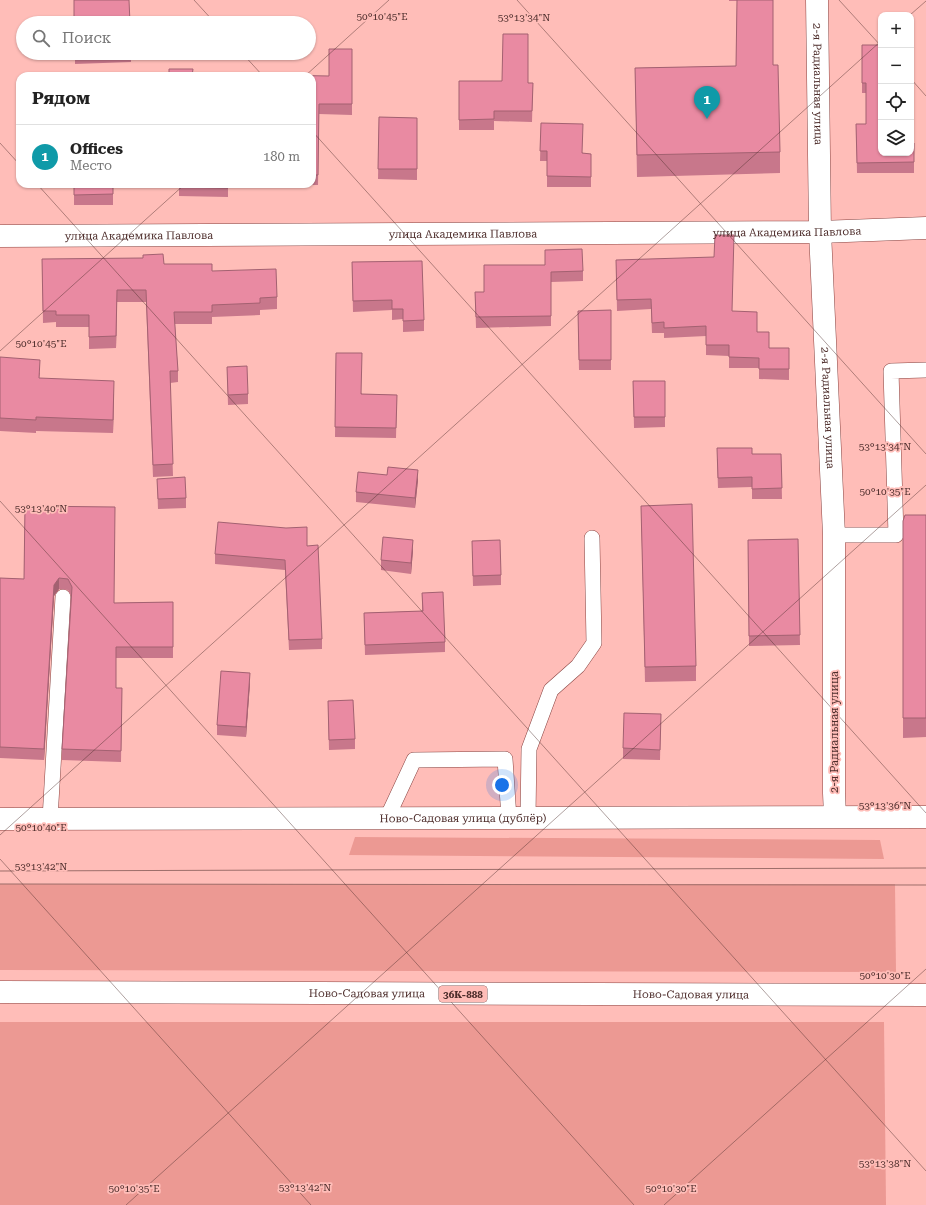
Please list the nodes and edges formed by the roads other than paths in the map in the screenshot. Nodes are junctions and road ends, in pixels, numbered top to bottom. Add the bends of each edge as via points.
1 (817, 0) edge
2 (926, 228) edge
3 (820, 232) junction
4 (0, 236) edge
5 (926, 370) edge
6 (834, 535) junction
7 (592, 538) dead end
8 (63, 597) dead end
9 (836, 816) junction
10 (926, 817) edge
11 (387, 818) junction
12 (519, 818) junction
13 (0, 819) edge
14 (50, 819) junction
15 (0, 992) edge
16 (926, 995) edge

1 - 3 street, 2-я Радиальная улица
2 - 3 street, улица Академика Павлова
3 - 4 street, улица Академика Павлова
3 - 6 street, 2-я Радиальная улица
5 - 6 lane via 891,371 896,535
6 - 9 street, 2-я Радиальная улица
7 - 12 lane via 594,643 578,666 551,690 529,749
8 - 14 lane
9 - 10 street, Ново-Садовая улица (дублёр)
9 - 12 street, Ново-Садовая улица (дублёр)
11 - 12 street, Ново-Садовая улица (дублёр)
11 - 12 lane via 414,760 505,759
11 - 14 street, Ново-Садовая улица (дублёр)
13 - 14 street, Ново-Садовая улица (дублёр)
15 - 16 street, Ново-Садовая улица / 36К-888

